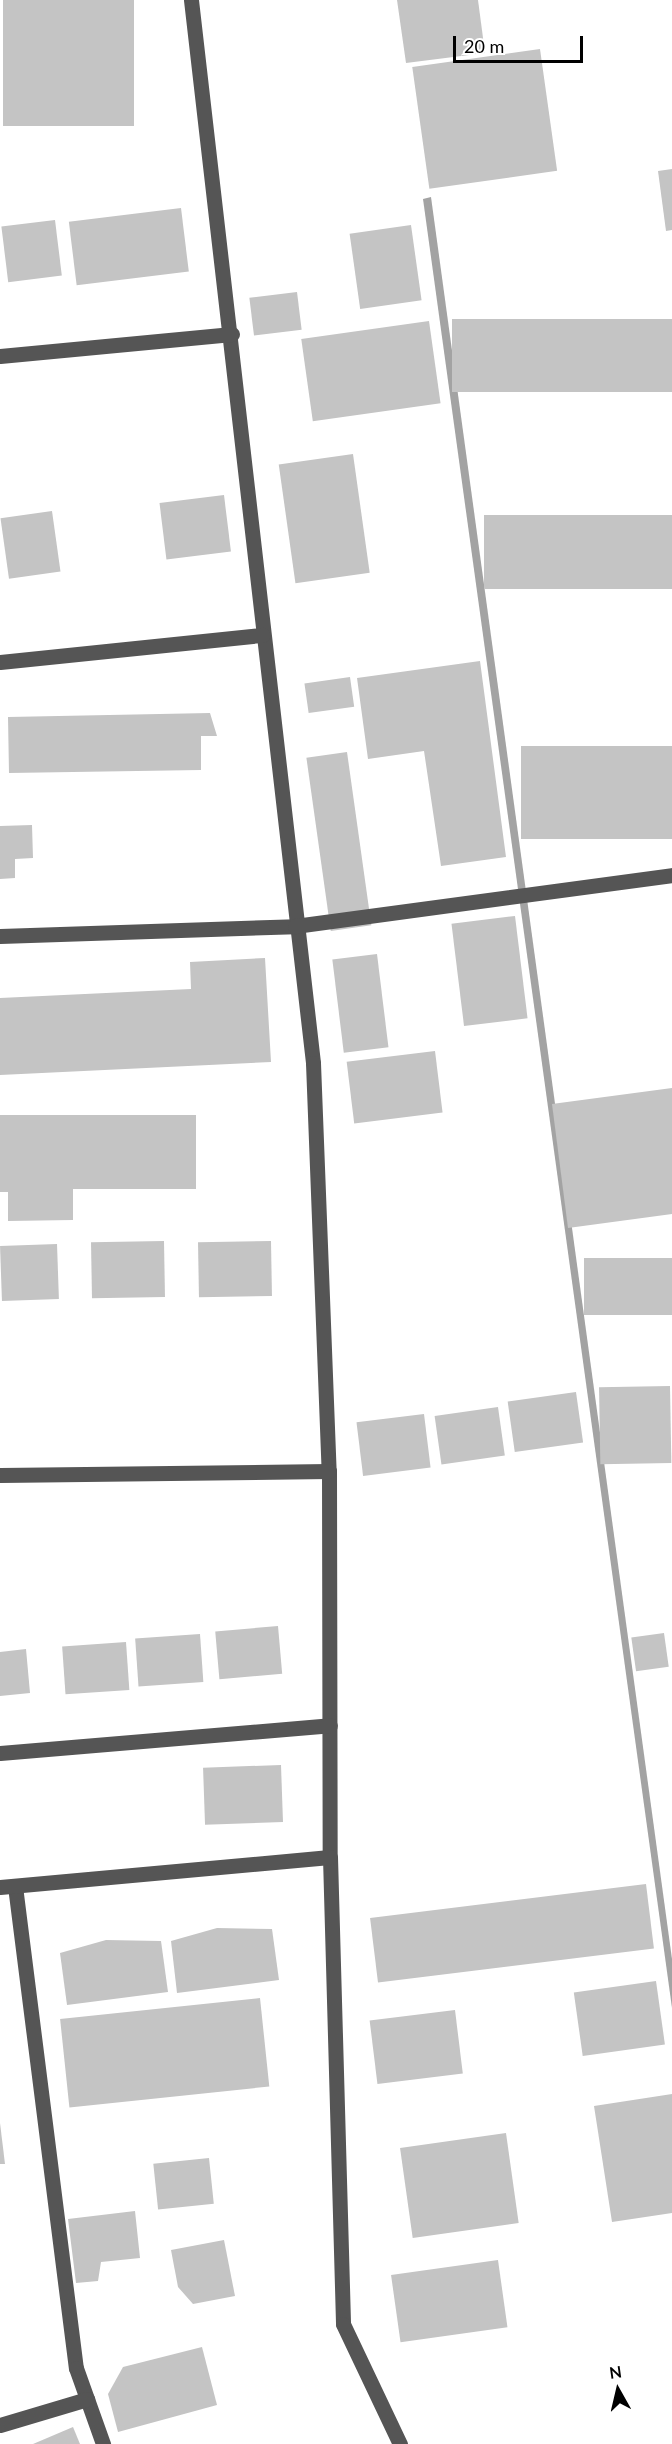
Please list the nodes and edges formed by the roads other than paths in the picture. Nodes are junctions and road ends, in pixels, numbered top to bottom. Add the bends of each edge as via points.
1 (191, 0) edge
2 (232, 334) junction
3 (0, 356) edge
4 (263, 635) junction
5 (0, 662) edge
6 (672, 875) edge
7 (295, 926) junction
8 (0, 936) edge
9 (329, 1471) junction
10 (0, 1475) edge
11 (330, 1725) junction
12 (0, 1753) edge
13 (330, 1857) junction
14 (8, 1887) edge
15 (87, 2399) junction
16 (0, 2425) edge
17 (103, 2444) edge
18 (399, 2444) edge

1 - 2 street
2 - 3 street
2 - 4 street
4 - 5 street
4 - 7 street
6 - 7 street
7 - 8 street
7 - 9 street via 314,1063
9 - 10 street
9 - 11 street
11 - 12 street
11 - 13 street
13 - 14 street
13 - 18 street via 343,2324
14 - 15 street via 76,2368
15 - 16 street
15 - 17 street

